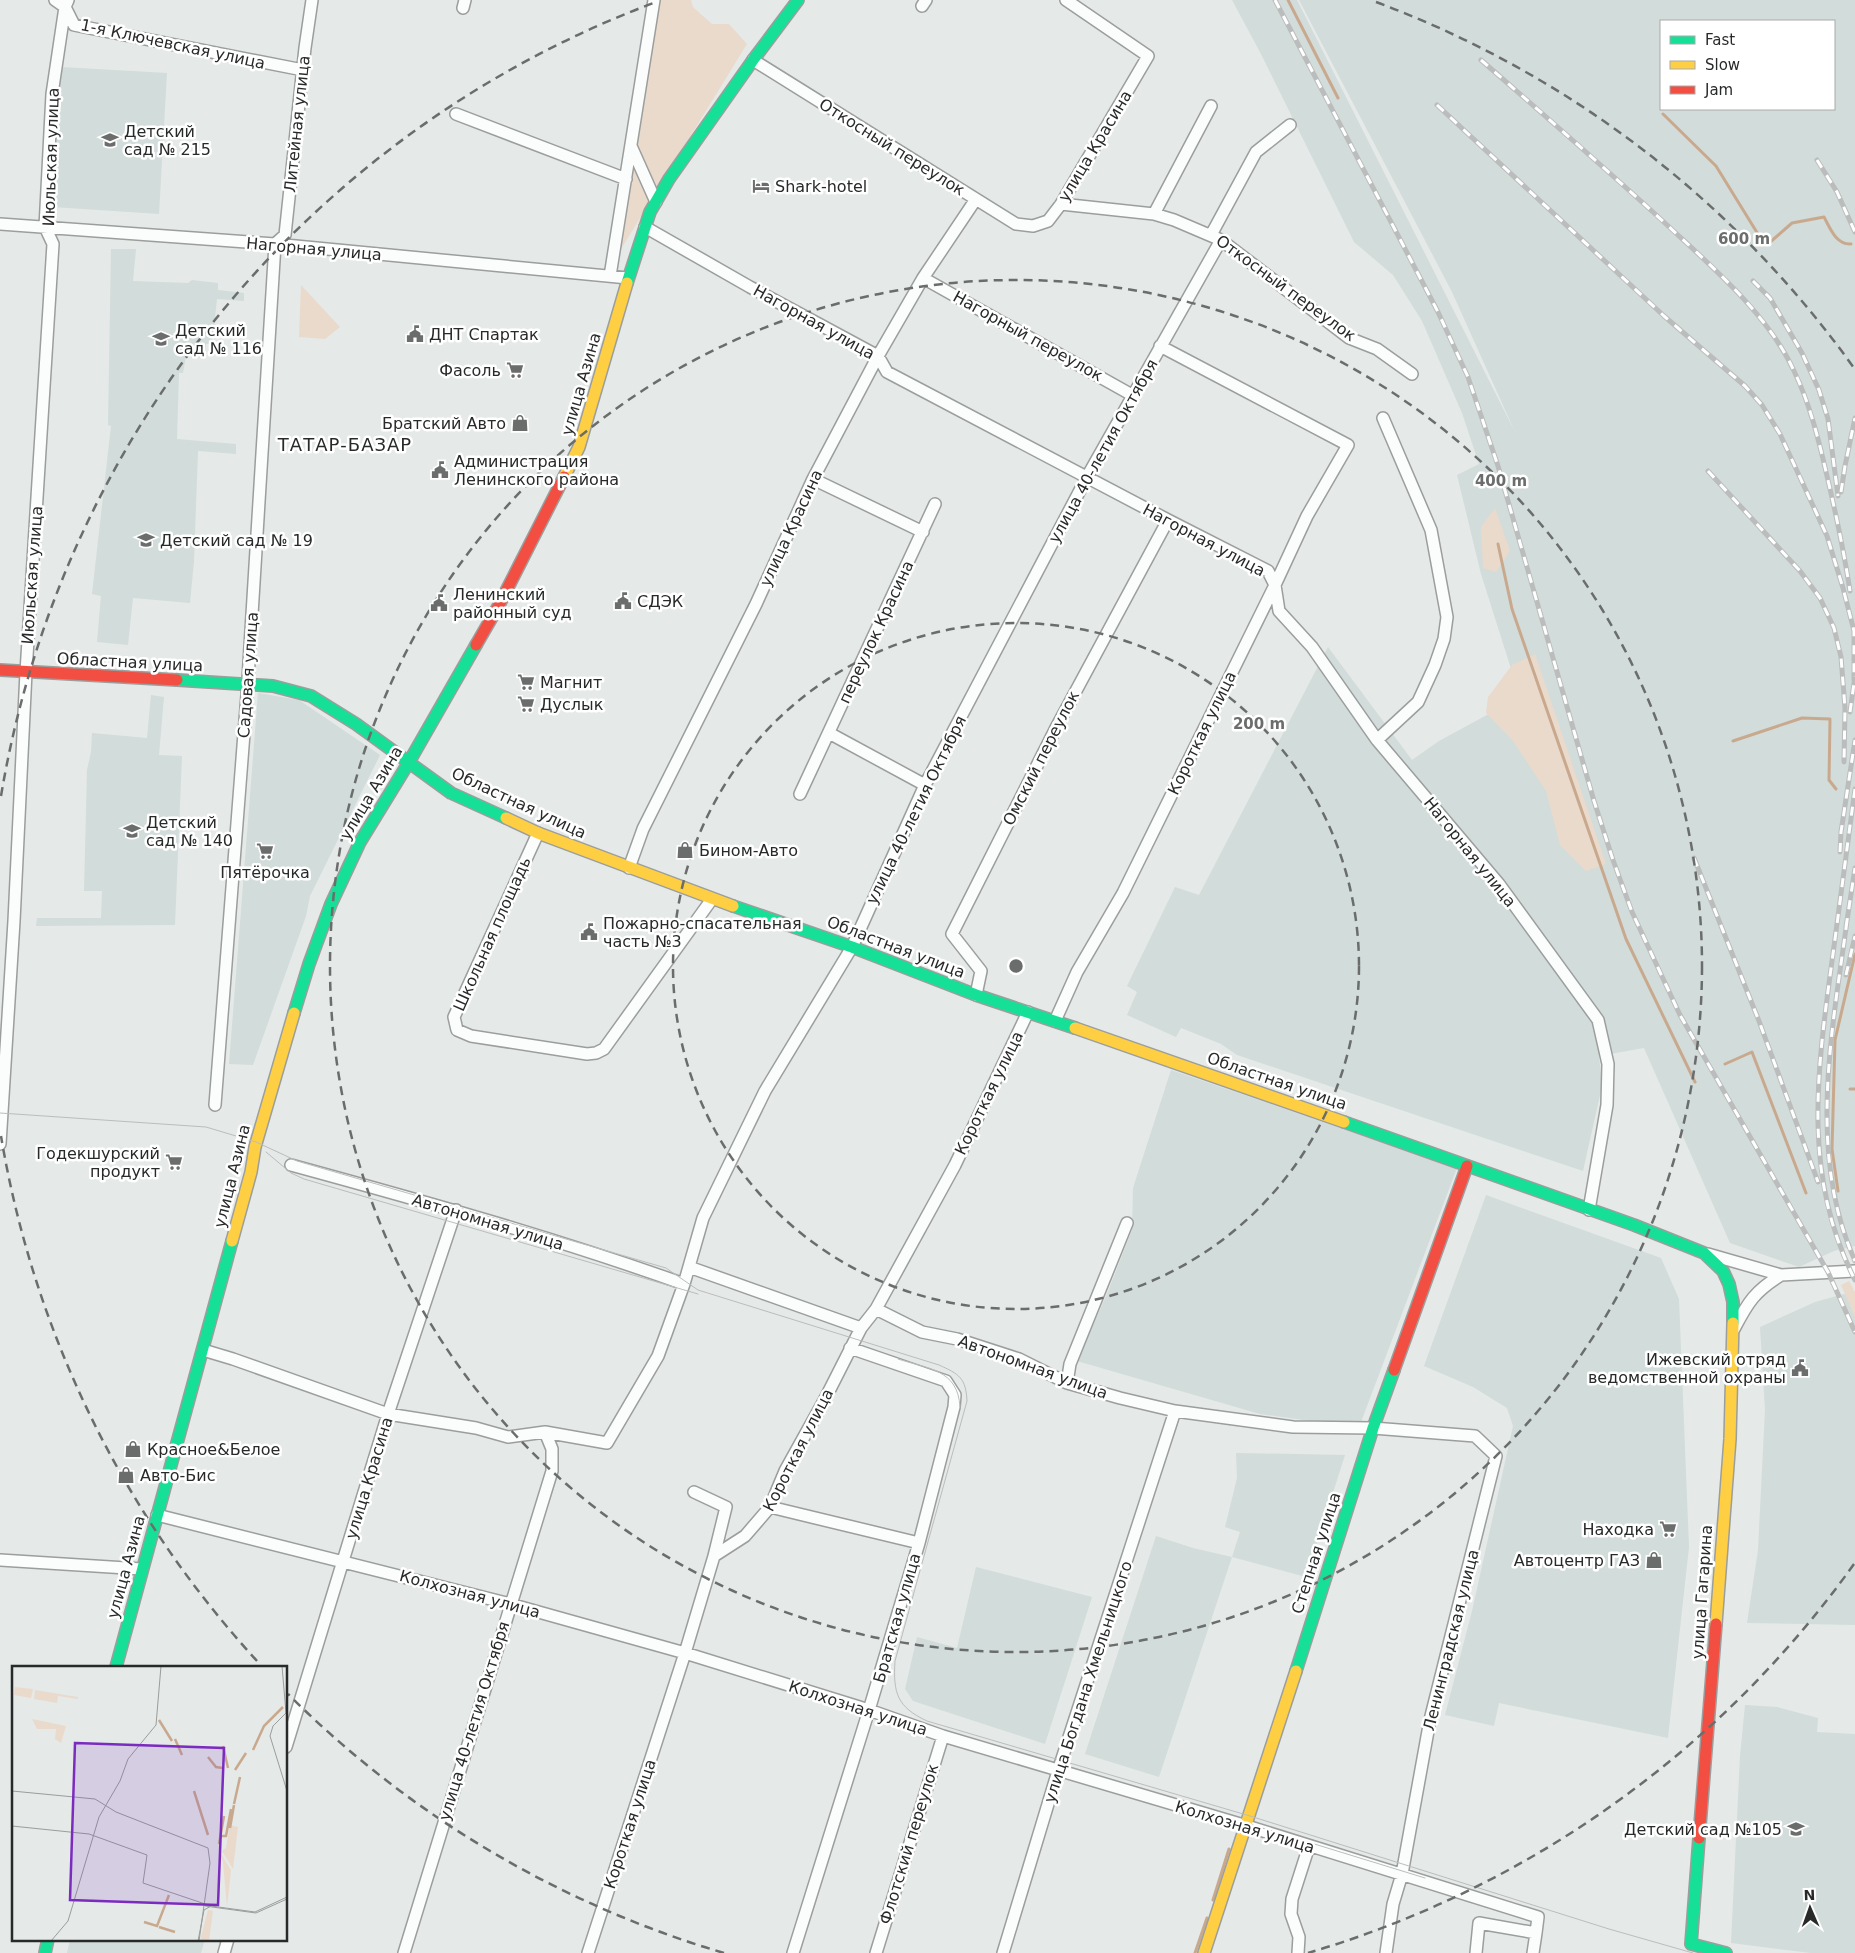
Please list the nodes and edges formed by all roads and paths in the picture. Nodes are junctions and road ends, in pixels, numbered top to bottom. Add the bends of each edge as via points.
1 (55, 0) edge
2 (312, 0) edge
3 (654, 0) edge
4 (798, 0) edge
5 (1066, 0) edge
6 (66, 4) edge
7 (753, 60) junction
8 (303, 70) junction
9 (1211, 106) dead end
10 (456, 114) dead end
11 (1290, 125) dead end
12 (631, 146) junction
13 (626, 179) junction
14 (976, 199) junction
15 (656, 202) junction
16 (1061, 204) junction
17 (1154, 214) junction
18 (0, 224) edge
19 (1033, 226) joint
20 (45, 227) junction
21 (645, 227) junction
22 (1216, 237) junction
23 (275, 244) junction
24 (610, 276) junction
25 (628, 278) junction
26 (923, 278) junction
27 (1160, 346) junction
28 (878, 356) junction
29 (1412, 374) dead end
30 (1132, 395) junction
31 (1383, 418) dead end
32 (1087, 477) junction
33 (813, 479) junction
34 (936, 504) dead end
35 (1168, 520) junction
36 (923, 532) junction
37 (1275, 585) junction
38 (0, 670) edge
39 (26, 672) junction
40 (248, 684) junction
41 (829, 733) junction
42 (1377, 740) junction
43 (409, 762) junction
44 (925, 785) junction
45 (800, 794) dead end
46 (538, 833) junction
47 (628, 868) junction
48 (712, 899) junction
49 (852, 947) junction
50 (976, 995) junction
51 (1028, 1012) junction
52 (1056, 1021) junction
53 (215, 1105) dead end
54 (0, 1144) edge
55 (291, 1165) dead end
56 (1467, 1166) junction
57 (456, 1210) junction
58 (1589, 1210) junction
59 (1127, 1223) dead end
60 (1704, 1253) junction
61 (688, 1267) junction
62 (1855, 1271) edge
63 (1781, 1275) junction
64 (684, 1284) junction
65 (876, 1308) junction
66 (860, 1328) junction
67 (1733, 1330) junction
68 (850, 1348) junction
69 (203, 1350) junction
70 (1068, 1383) junction
71 (1175, 1411) junction
72 (388, 1414) junction
73 (1373, 1428) junction
74 (546, 1432) junction
75 (694, 1492) dead end
76 (770, 1508) junction
77 (157, 1515) junction
78 (919, 1542) junction
79 (714, 1556) junction
80 (0, 1560) edge
81 (343, 1560) junction
82 (142, 1568) junction
83 (510, 1604) junction
84 (685, 1654) junction
85 (116, 1666) edge
86 (869, 1710) junction
87 (943, 1736) junction
88 (288, 1740) edge
89 (1058, 1771) junction
90 (1247, 1826) junction
91 (1309, 1846) junction
92 (1402, 1874) junction
93 (1536, 1933) junction
94 (48, 1940) edge
95 (228, 1940) edge
96 (1689, 1950) edge
97 (45, 1953) edge
98 (224, 1953) edge
99 (404, 1953) edge
100 (588, 1953) edge
101 (793, 1953) edge
102 (876, 1953) edge
103 (1002, 1953) edge
104 (1204, 1953) edge
105 (1298, 1953) edge
106 (1386, 1953) edge
107 (1476, 1953) edge
108 (1533, 1953) edge
109 (1726, 1953) edge

1 - 6 street, 1-я Ключевская улица
2 - 8 street, Литейная улица
3 - 12 street
4 - 7 main road, улица Азина
5 - 16 street, улица Красина via 1148,56
6 - 8 street, 1-я Ключевская улица via 74,25
6 - 20 street, Июльская улица via 52,94
7 - 14 street, Откосный переулок
7 - 15 main road, улица Азина via 669,178
8 - 23 street, Литейная улица via 285,235
9 - 17 street
10 - 13 street
11 - 22 street, улица 40-летия Октября via 1256,152
12 - 13 street
12 - 15 street
13 - 24 street
14 - 19 street, Откосный переулок via 1016,224
14 - 26 street, улица Красина
15 - 21 main road, улица Азина
16 - 17 street, Откосный переулок
16 - 19 street, улица Красина via 1048,222
17 - 22 street, Откосный переулок
18 - 20 street, Нагорная улица
20 - 23 street, Нагорная улица
20 - 39 street, Июльская улица via 53,244
21 - 25 main road, улица Азина
21 - 28 street, Нагорная улица
22 - 27 street, улица 40-летия Октября
22 - 29 street, Откосный переулок via 1349,338 1377,349
23 - 24 street, Нагорная улица
23 - 40 street, Садовая улица
24 - 25 street, Нагорная улица
25 - 43 main road, улица Азина via 580,447 498,605
26 - 28 street, улица Красина
26 - 30 street, Нагорный переулок
27 - 30 street, улица 40-летия Октября
27 - 37 street, Короткая улица via 1348,445 1307,516
28 - 32 street, Нагорная улица via 887,372
28 - 33 street, улица Красина
30 - 32 street, улица 40-летия Октября
31 - 42 street via 1430,530 1447,617 1444,639 1418,702
32 - 35 street, Нагорная улица
32 - 44 street, улица 40-летия Октября
33 - 36 street
33 - 47 street, улица Красина via 756,604 643,829
34 - 36 street, переулок Красина
35 - 37 street, Нагорная улица via 1268,571
35 - 50 street, Омский переулок via 1057,726 952,934 981,971
36 - 41 street, переулок Красина
37 - 42 street, Нагорная улица via 1279,611 1312,647
37 - 52 street, Короткая улица via 1123,893 1077,972
38 - 39 main road, Областная улица
39 - 40 main road, Областная улица
39 - 54 street, Июльская улица
40 - 43 main road, Областная улица via 273,686 311,696
40 - 53 street, Садовая улица
41 - 44 street
41 - 45 street, переулок Красина
42 - 58 street, Нагорная улица via 1499,884 1598,1020 1608,1064 1607,1105
43 - 46 main road, Областная улица via 451,793
43 - 69 main road, улица Азина via 360,842 331,904 309,964 255,1147
44 - 49 street, улица 40-летия Октября
46 - 47 main road, Областная улица
46 - 48 street, Школьная площадь via 454,1018 457,1030 471,1036 587,1054 604,1049
47 - 48 main road, Областная улица
48 - 49 main road, Областная улица
49 - 50 main road, Областная улица
49 - 61 street, улица 40-летия Октября via 765,1091 703,1218
50 - 51 main road, Областная улица
51 - 52 main road, Областная улица
51 - 65 street, Короткая улица via 955,1165
52 - 56 main road, Областная улица
55 - 57 street, Автономная улица
56 - 58 main road, Областная улица
56 - 73 main road, Степная улица
57 - 64 street, Автономная улица
57 - 72 street, улица Красина
58 - 60 main road, Областная улица
59 - 70 street via 1070,1364
60 - 63 street
60 - 67 main road, улица Гагарина via 1723,1271 1729,1284
61 - 64 street, улица 40-летия Октября
61 - 66 street
62 - 63 street
63 - 67 street via 1762,1287
64 - 74 street, улица 40-летия Октября via 658,1356 607,1443
65 - 66 street, Короткая улица
65 - 70 street, Автономная улица via 922,1332 957,1339 1019,1359
66 - 68 street, Короткая улица
67 - 96 main road, улица Гагарина via 1730,1439
68 - 76 street, Короткая улица via 785,1471
68 - 78 street, Братская улица via 946,1381 955,1395
69 - 72 street
69 - 77 main road, улица Азина
70 - 71 street, Автономная улица
71 - 73 street, Автономная улица via 1293,1428
71 - 89 street, улица Богдана Хмельницкого
72 - 74 street via 476,1428 508,1437
72 - 81 street, улица Красина
73 - 90 main road, Степная улица
73 - 92 street, Ленинградская улица via 1475,1436 1496,1456 1430,1720
74 - 83 street, улица 40-летия Октября via 552,1449 552,1471
75 - 79 street via 726,1507
76 - 78 street
76 - 79 street, Короткая улица via 745,1536
77 - 81 street, Колхозная улица
77 - 82 main road, улица Азина
78 - 86 street, Братская улица
79 - 84 street, Короткая улица
80 - 82 street
81 - 83 street, Колхозная улица
81 - 88 street, улица Красина
82 - 85 main road, улица Азина
83 - 84 street, Колхозная улица
83 - 99 street, улица 40-летия Октября
84 - 86 street, Колхозная улица
84 - 100 street, Короткая улица
86 - 87 street, Колхозная улица
86 - 101 street, Братская улица
87 - 89 street, Колхозная улица
87 - 102 street, Флотский переулок
89 - 90 street, Колхозная улица
89 - 103 street, улица Богдана Хмельницкого
90 - 91 street, Колхозная улица
90 - 104 main road, Степная улица
91 - 92 street, Колхозная улица
91 - 105 street via 1292,1899 1292,1914 1299,1937
92 - 93 street, Колхозная улица via 1538,1917
92 - 106 street, Ленинградская улица via 1393,1904
93 - 107 street via 1479,1923
93 - 108 street
94 - 97 main road
95 - 98 street
96 - 109 main road

